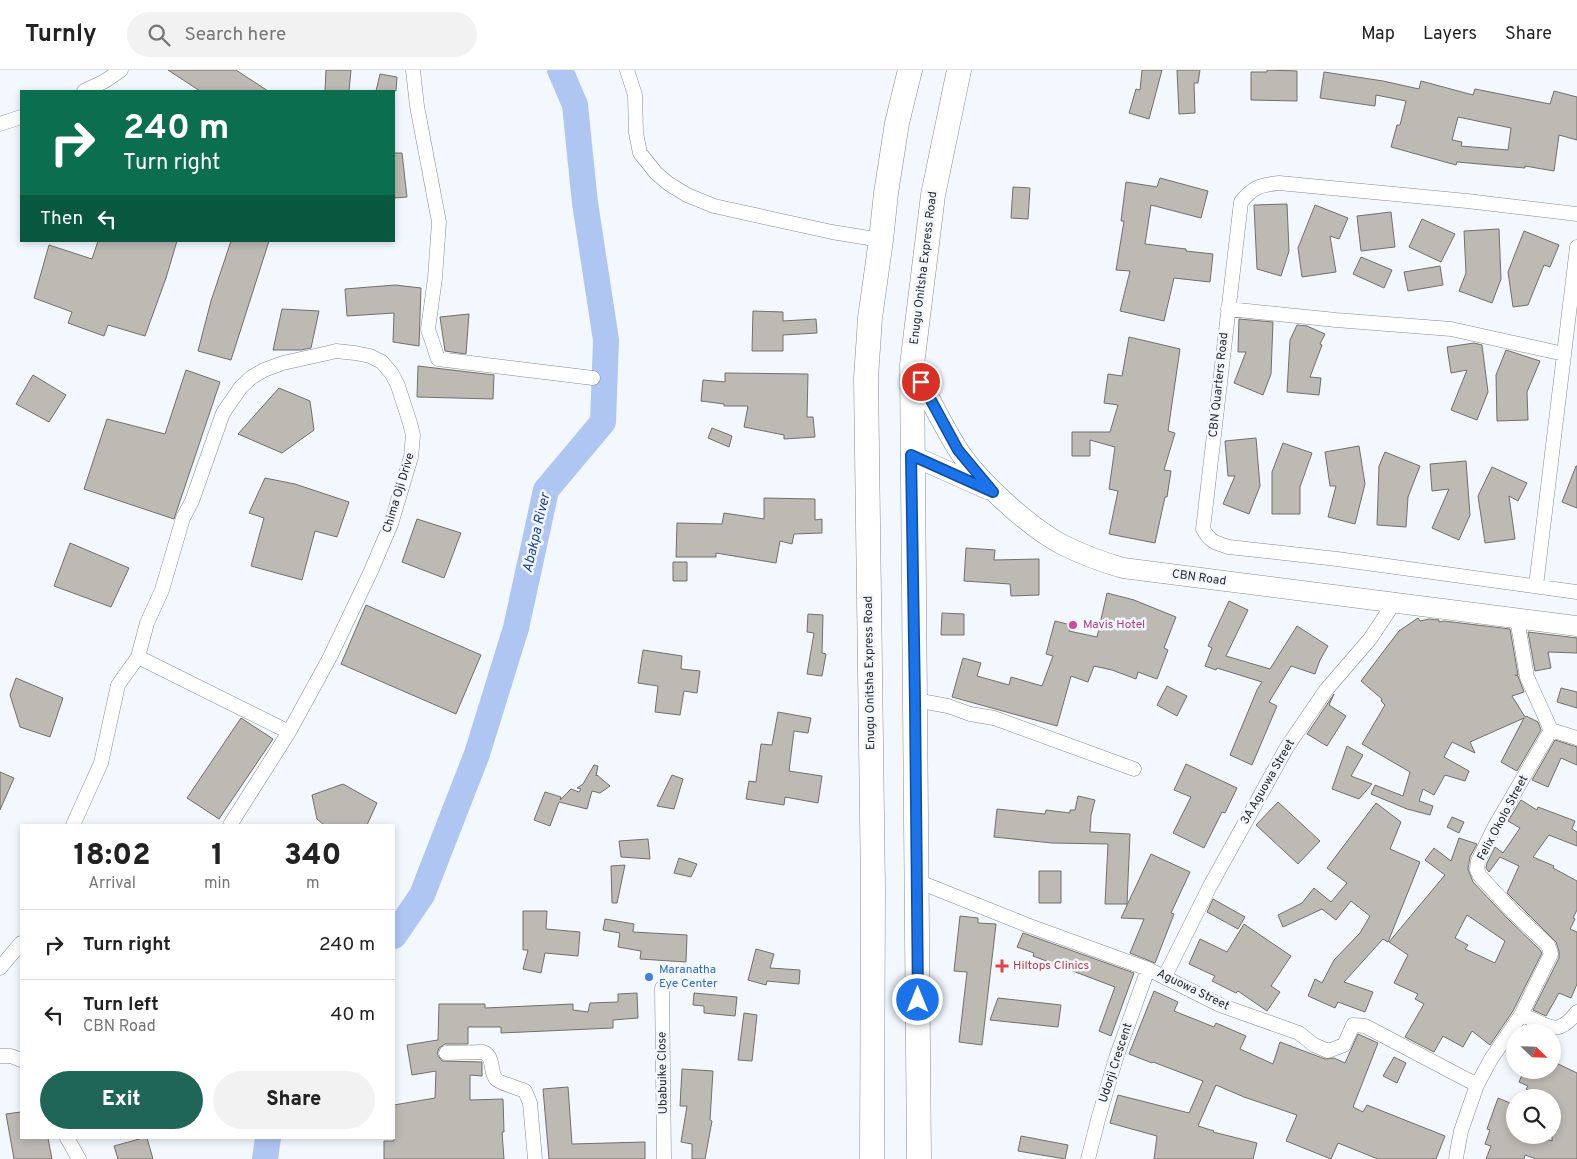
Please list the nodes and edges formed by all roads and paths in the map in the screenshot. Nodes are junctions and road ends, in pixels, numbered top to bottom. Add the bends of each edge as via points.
1 (120, 70) edge
2 (413, 70) edge
3 (627, 70) edge
4 (910, 70) edge
5 (959, 70) edge
6 (86, 90) edge
7 (20, 117) edge
8 (0, 124) edge
9 (1577, 214) edge
10 (882, 240) junction
11 (1577, 247) edge
12 (1228, 309) junction
13 (1564, 354) junction
14 (912, 365) junction
15 (593, 378) dead end
16 (911, 455) junction
17 (993, 492) junction
18 (1536, 586) junction
19 (1577, 592) edge
20 (1394, 602) junction
21 (1517, 619) junction
22 (1577, 626) edge
23 (138, 657) junction
24 (915, 700) junction
25 (1551, 730) junction
26 (289, 732) junction
27 (1577, 738) edge
28 (1134, 769) dead end
29 (73, 824) edge
30 (231, 824) edge
31 (917, 881) junction
32 (20, 944) edge
33 (0, 968) edge
34 (1148, 968) junction
35 (1165, 976) junction
36 (662, 988) dead end
37 (1577, 1012) edge
38 (1521, 1015) junction
39 (446, 1053) dead end
40 (0, 1056) edge
41 (20, 1060) edge
42 (1477, 1085) junction
43 (68, 1139) edge
44 (79, 1159) edge
45 (536, 1159) edge
46 (664, 1159) edge
47 (872, 1159) edge
48 (919, 1159) edge
49 (1088, 1159) edge
50 (1456, 1159) edge

1 - 6 street
2 - 15 street via 439,222 428,329 438,359
3 - 10 street via 634,95 640,153 669,184 714,206
4 - 10 highway, Enugu Onitsha Express Road via 897,123
5 - 14 highway, Enugu Onitsha Express Road via 933,195
7 - 8 street
9 - 12 street, CBN Quarters Road via 1467,200 1263,184 1250,191 1241,202
10 - 47 highway, Enugu Onitsha Express Road via 870,318 866,378 873,878
11 - 13 street
12 - 13 street via 1451,328
12 - 18 street, CBN Quarters Road via 1203,529 1208,538 1229,547
13 - 18 street
14 - 16 highway, Enugu Onitsha Express Road
14 - 17 main road, CBN Road via 958,450
16 - 17 main road
16 - 24 highway, Enugu Onitsha Express Road
17 - 20 main road, CBN Road via 1061,544 1093,560 1123,568
18 - 19 street, CBN Quarters Road
20 - 21 main road, CBN Road
20 - 35 street, 3A Aguowa Street via 1370,639 1326,690 1287,747 1210,886
21 - 22 main road, CBN Road
21 - 25 street via 1527,677
23 - 26 street
23 - 26 street, Chima Oji Drive via 183,518 223,413 236,393 252,377 283,363 336,351 370,356 387,367 398,386 413,435 411,457 392,524 330,658
23 - 29 street, Chima Oji Drive via 118,685 101,763
24 - 28 street via 994,718
24 - 31 highway, Enugu Onitsha Express Road
25 - 27 street
25 - 38 street, Felix Okolo Street via 1494,828 1477,870 1514,913 1548,945 1551,954
26 - 30 street, Chima Oji Drive
31 - 34 street, Aguowa Street
31 - 48 highway, Enugu Onitsha Express Road
32 - 33 street
34 - 35 street, Aguowa Street
34 - 49 street, Udorji Crescent via 1098,1116
35 - 42 street, Aguowa Street via 1220,1005 1299,1033 1328,1051 1344,1046 1353,1025 1365,1026
36 - 46 street, Ubabuike Close
37 - 38 street via 1564,1026 1556,1028
38 - 42 street, Felix Okolo Street
39 - 45 street via 488,1054 498,1082 525,1091 530,1103
40 - 41 street
42 - 50 street, Felix Okolo Street via 1461,1131
43 - 44 street

